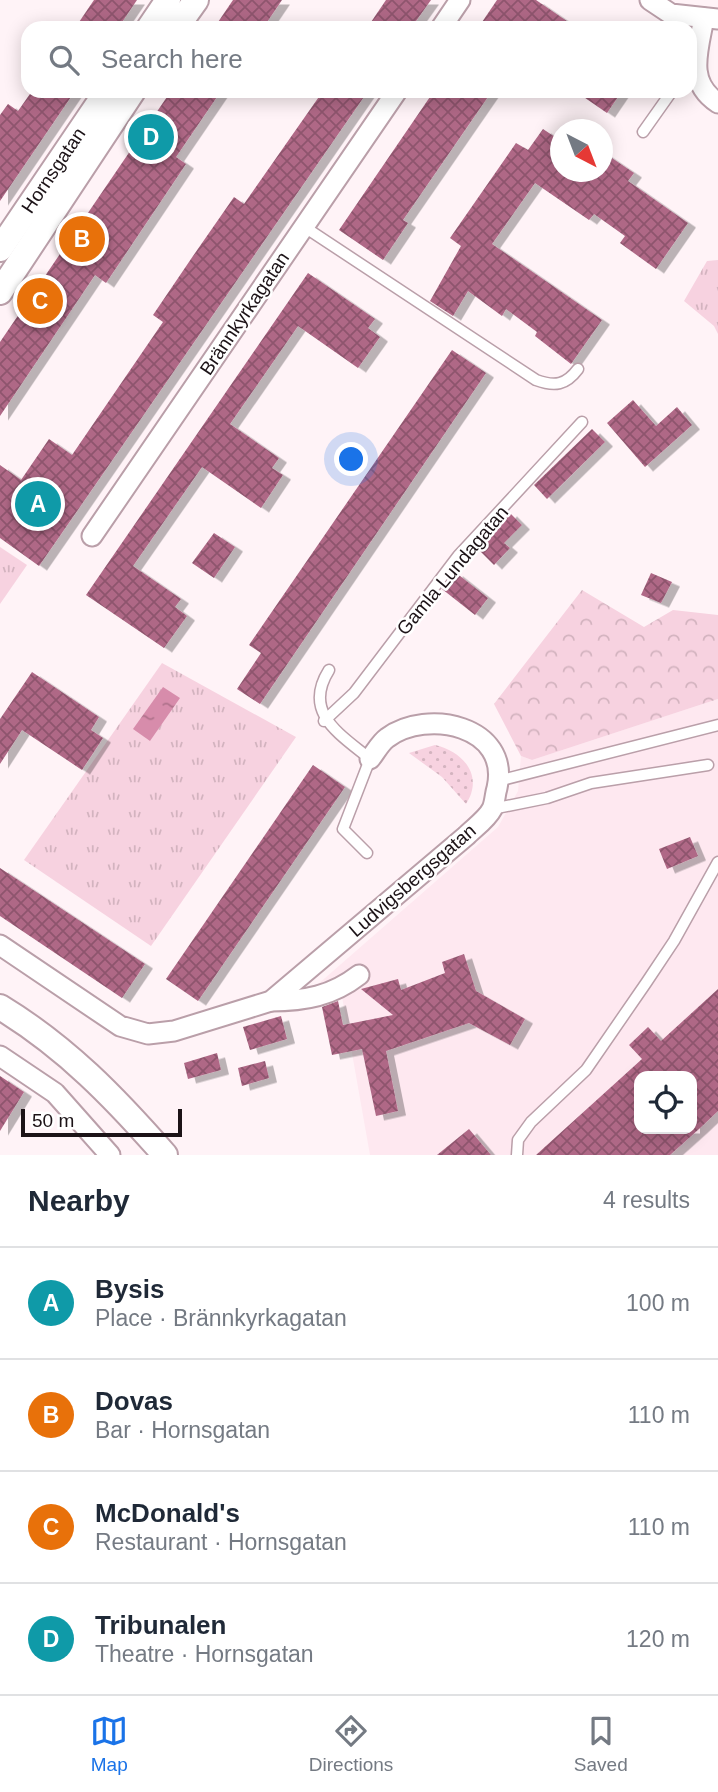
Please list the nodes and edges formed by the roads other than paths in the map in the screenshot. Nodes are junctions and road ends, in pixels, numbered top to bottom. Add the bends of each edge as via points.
1 (168, 0) edge
2 (196, 0) edge
3 (460, 0) edge
4 (650, 0) edge
5 (688, 0) edge
6 (711, 19) edge
7 (154, 21) edge
8 (181, 21) edge
9 (446, 21) edge
10 (697, 63) edge
11 (697, 82) edge
12 (102, 98) edge
13 (128, 98) edge
14 (392, 98) edge
15 (667, 98) edge
16 (718, 103) edge
17 (643, 132) dead end
18 (303, 226) junction
19 (0, 249) edge
20 (0, 292) edge
21 (578, 369) dead end
22 (582, 422) dead end
23 (92, 536) dead end
24 (330, 670) dead end
25 (324, 721) junction
26 (718, 725) edge
27 (370, 759) junction
28 (708, 765) dead end
29 (498, 781) junction
30 (492, 809) junction
31 (367, 853) dead end
32 (718, 862) edge
33 (0, 945) edge
34 (359, 975) dead end
35 (271, 1001) junction
36 (0, 1007) edge
37 (0, 1056) edge
38 (110, 1155) edge
39 (165, 1155) edge
40 (517, 1155) edge

1 - 7 street
2 - 8 street
3 - 9 street
4 - 6 street via 671,14
5 - 6 street
6 - 10 street
11 - 16 street
12 - 19 street, Hornsgatan
13 - 20 street, Hornsgatan
14 - 18 street, Brännkyrkagatan
15 - 17 lane
18 - 21 lane via 537,380 558,385
18 - 23 street, Brännkyrkagatan
22 - 25 lane, Gamla Lundagatan via 458,556 354,693
24 - 25 lane via 320,694
25 - 27 lane
26 - 29 lane
27 - 29 street, Ludvigsbergsgatan via 387,738 413,727 435,722 458,725 478,735 493,753
27 - 31 lane via 344,829
28 - 30 lane via 591,783
29 - 30 street, Ludvigsbergsgatan
30 - 35 street, Ludvigsbergsgatan
32 - 40 lane via 660,962 586,1070 531,1122 518,1140
33 - 35 street, Ludvigsbergsgatan via 120,1026 148,1034 174,1031
34 - 35 street, Ludvigsbergsgatan via 341,988 303,1001
36 - 39 street via 98,1080
37 - 38 street via 55,1093

